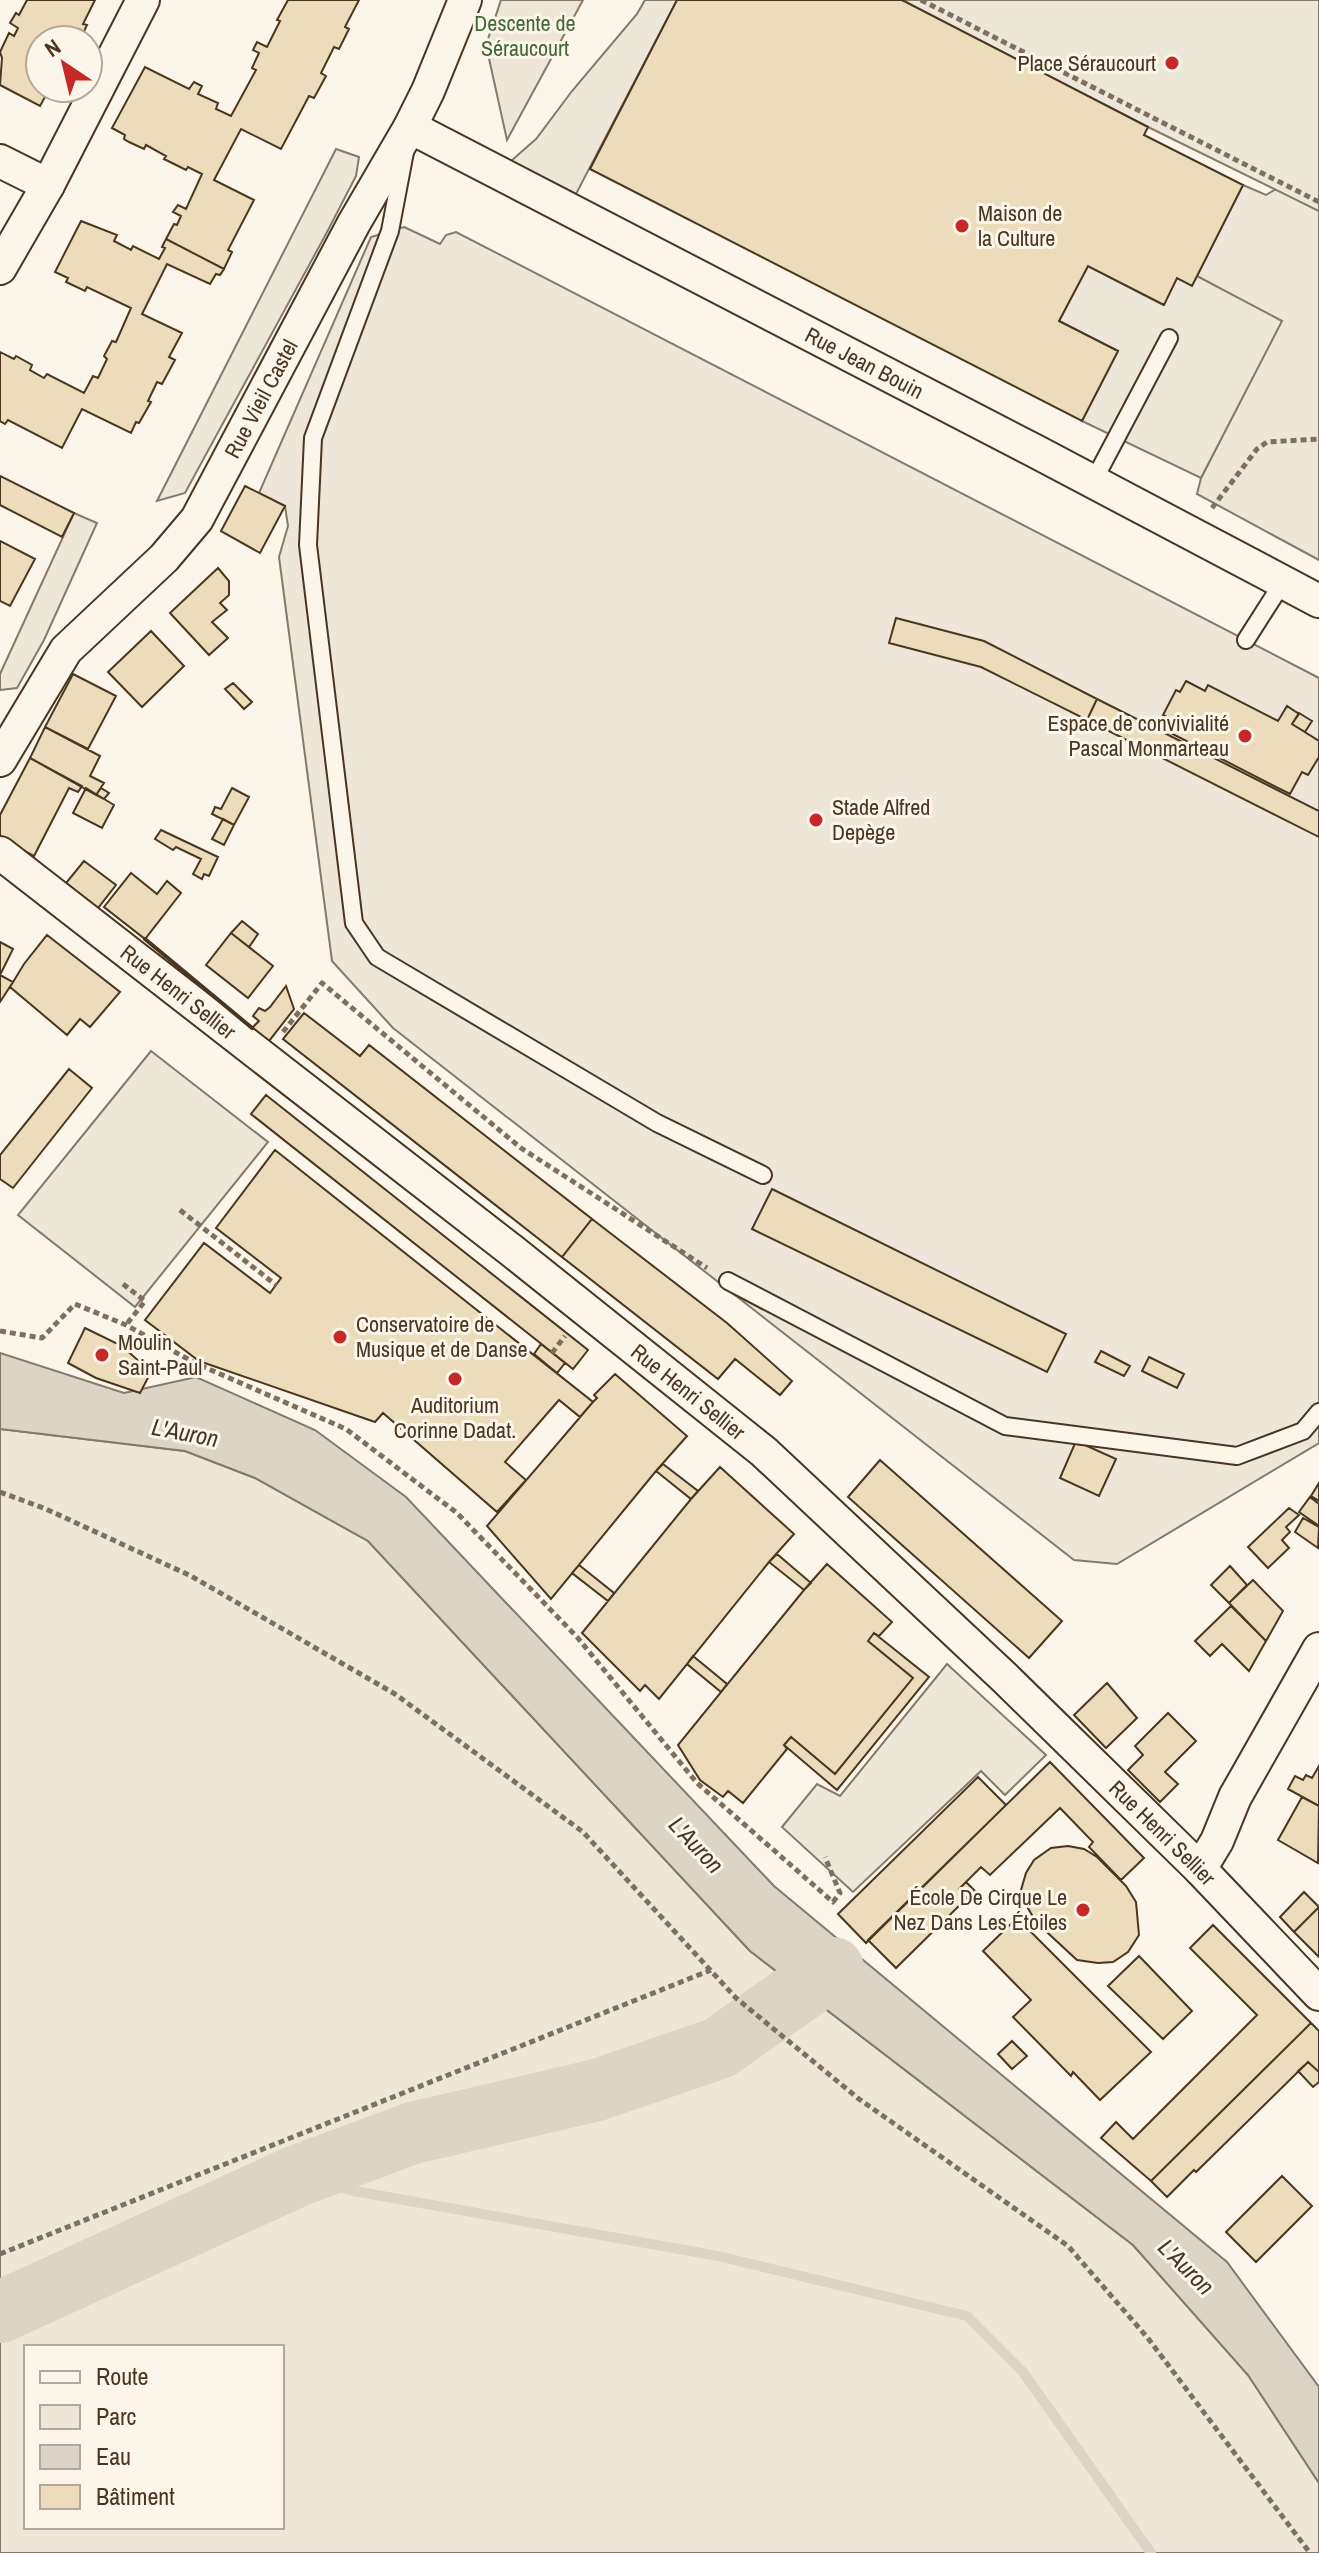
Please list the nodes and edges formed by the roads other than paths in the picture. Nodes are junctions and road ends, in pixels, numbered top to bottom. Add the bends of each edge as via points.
1 (143, 0) edge
2 (465, 0) edge
3 (410, 127) junction
4 (0, 161) edge
5 (48, 185) junction
6 (0, 268) edge
7 (1169, 338) dead end
8 (1093, 482) junction
9 (1283, 582) junction
10 (1319, 601) edge
11 (1246, 640) dead end
12 (5, 739) edge
13 (0, 853) edge
14 (763, 1175) dead end
15 (728, 1281) road end
16 (1319, 1412) edge
17 (1319, 1649) edge
18 (1200, 1869) junction
19 (1319, 1994) edge

1 - 5 street
2 - 3 street, Rue Vieil Castel
3 - 8 street, Rue Jean Bouin
3 - 12 street, Rue Vieil Castel via 197,519 164,558 66,650
3 - 14 lane via 390,231 313,438 308,545 354,923 377,957 657,1123
4 - 5 street
5 - 6 street
7 - 8 lane
8 - 9 street, Rue Jean Bouin
9 - 10 street, Rue Jean Bouin
9 - 11 lane
13 - 18 street, Rue Henri Sellier via 764,1452
15 - 16 lane via 1005,1426 1237,1456 1303,1431
17 - 18 street
18 - 19 street, Rue Henri Sellier

